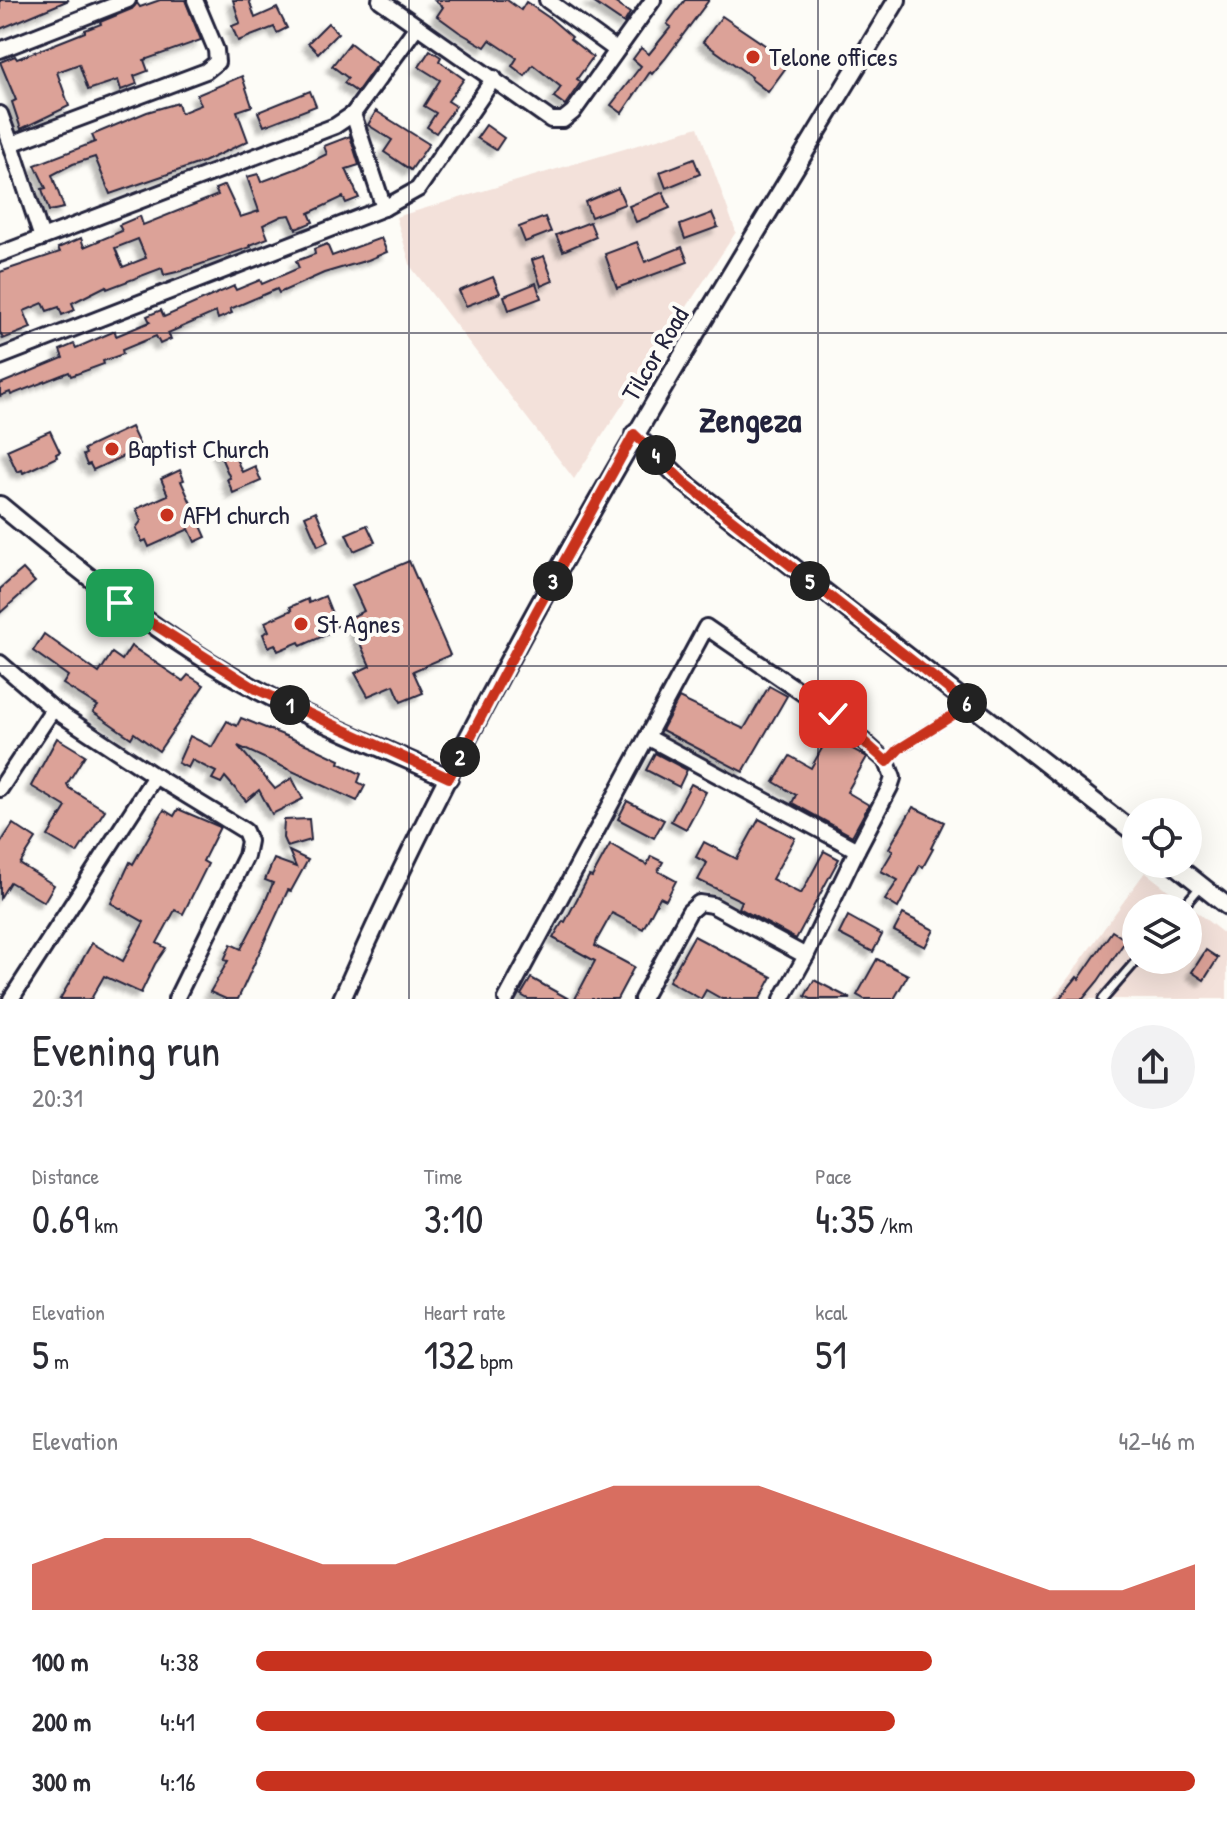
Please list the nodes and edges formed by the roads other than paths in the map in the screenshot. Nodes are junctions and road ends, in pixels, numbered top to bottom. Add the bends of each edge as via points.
1 (128, 0) edge
2 (195, 0) edge
3 (380, 0) edge
4 (547, 0) edge
5 (653, 0) edge
6 (897, 0) edge
7 (417, 26) junction
8 (0, 50) edge
9 (616, 50) junction
10 (494, 78) junction
11 (0, 114) edge
12 (353, 114) junction
13 (11, 144) junction
14 (384, 208) junction
15 (42, 238) junction
16 (0, 254) edge
17 (0, 357) edge
18 (634, 434) junction
19 (0, 505) edge
20 (0, 663) edge
21 (969, 705) junction
22 (53, 709) junction
23 (649, 738) junction
24 (887, 762) junction
25 (155, 776) junction
26 (449, 778) junction
27 (0, 789) edge
28 (1122, 823) edge
29 (857, 850) junction
30 (1192, 878) edge
31 (1201, 885) junction
32 (1194, 894) edge
33 (1227, 906) edge
34 (806, 956) junction
35 (1125, 974) edge
36 (11, 999) edge
37 (176, 999) edge
38 (342, 999) edge
39 (506, 999) edge
40 (642, 999) edge
41 (782, 999) edge
42 (1103, 999) edge

1 - 8 street
2 - 13 street via 216,50 217,62 206,71
3 - 7 street
4 - 9 street
5 - 9 street
6 - 18 street, Tilcor Road
7 - 10 street
7 - 12 street
9 - 10 street via 563,120 551,120
10 - 14 street via 418,189
11 - 13 street
12 - 14 street
12 - 15 street via 335,126
13 - 15 street
14 - 17 street
15 - 16 street
18 - 21 street via 685,483
18 - 26 street, Tilcor Road
19 - 26 street via 120,603 196,653 256,689
20 - 22 street
21 - 24 lane
21 - 28 street
22 - 25 street
22 - 27 street
23 - 24 street via 706,627 833,714
23 - 29 street
23 - 39 street
24 - 29 street via 890,787
25 - 36 street
25 - 37 street via 234,823 249,841
26 - 38 street, Tilcor Road
29 - 34 street
30 - 31 street
31 - 32 lane
31 - 33 street
34 - 40 street via 699,903 689,912
34 - 41 street
35 - 42 lane

